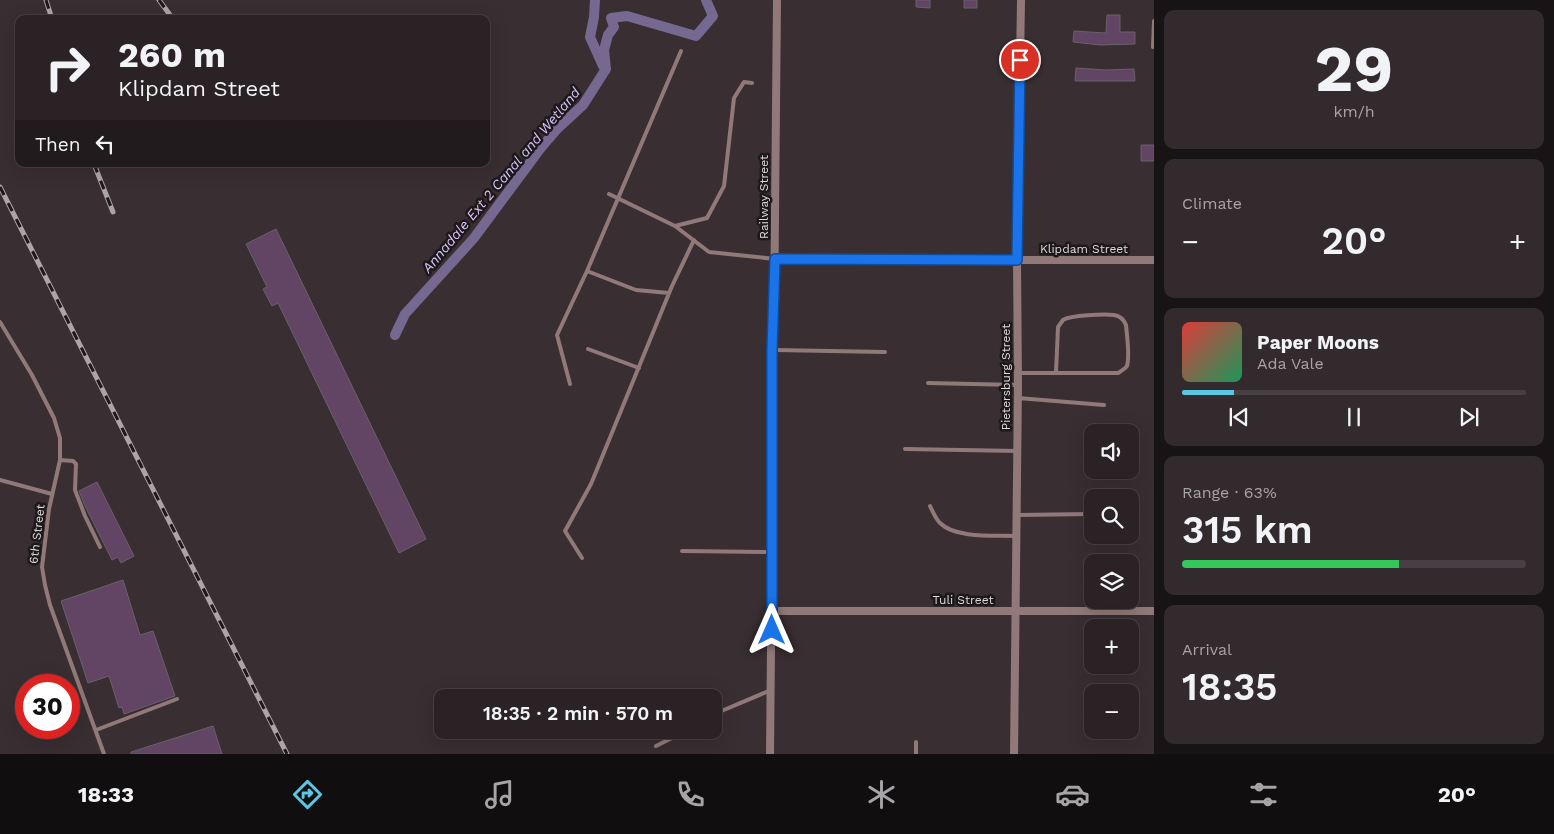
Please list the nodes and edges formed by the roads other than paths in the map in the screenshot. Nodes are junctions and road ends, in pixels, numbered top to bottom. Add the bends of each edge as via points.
1 (777, 0) edge
2 (1021, 0) edge
3 (1154, 20) edge
4 (1153, 47) dead end
5 (681, 51) dead end
6 (752, 84) dead end
7 (609, 194) dead end
8 (618, 198) junction
9 (675, 226) junction
10 (694, 240) junction
11 (775, 259) junction
12 (1017, 260) junction
13 (1154, 260) edge
14 (587, 271) junction
15 (669, 293) junction
16 (0, 322) edge
17 (588, 349) dead end
18 (772, 350) junction
19 (885, 352) dead end
20 (639, 368) junction
21 (1018, 373) junction
22 (1056, 373) junction
23 (928, 383) dead end
24 (570, 384) dead end
25 (1018, 385) junction
26 (1018, 398) junction
27 (1104, 404) dead end
28 (905, 449) dead end
29 (1018, 451) junction
30 (60, 460) junction
31 (0, 480) edge
32 (52, 494) junction
33 (930, 506) dead end
34 (1017, 514) junction
35 (1084, 514) edge
36 (1017, 536) junction
37 (100, 546) dead end
38 (682, 551) dead end
39 (772, 552) junction
40 (582, 558) dead end
41 (772, 610) junction
42 (1016, 611) junction
43 (1154, 611) edge
44 (771, 690) junction
45 (177, 699) dead end
46 (722, 711) edge
47 (96, 730) junction
48 (670, 739) edge
49 (916, 742) dead end
50 (656, 746) dead end
51 (104, 754) edge
52 (770, 754) edge
53 (916, 754) edge
54 (1014, 754) edge

1 - 11 street, Railway Street
2 - 12 street, Pietersburg Street
3 - 4 lane
5 - 8 lane
6 - 9 lane via 744,82 734,98 724,186 707,218
7 - 8 lane
8 - 9 lane
8 - 14 lane
9 - 10 lane
10 - 11 lane via 709,252
10 - 15 lane
11 - 12 street, Klipdam Street
11 - 18 street, Railway Street
12 - 13 street, Klipdam Street
12 - 21 street, Pietersburg Street
14 - 15 lane via 636,290
14 - 24 lane via 557,335
15 - 20 lane
16 - 30 lane, 6th Street via 54,418 60,438
17 - 20 lane
18 - 19 lane
18 - 39 street, Railway Street
20 - 40 lane via 592,484 565,531
21 - 22 lane
21 - 25 street, Pietersburg Street
22 - 22 lane via 1123,370 1128,357 1124,320 1114,315 1074,316 1063,320 1058,327
23 - 25 lane
25 - 26 street, Pietersburg Street
26 - 27 lane
26 - 29 street, Pietersburg Street
28 - 29 lane
29 - 34 street, Pietersburg Street
30 - 32 lane, 6th Street
30 - 37 lane via 76,464 75,490
31 - 32 lane
32 - 47 lane, 6th Street via 42,567 45,586
33 - 36 lane via 939,522 952,531
34 - 35 lane
34 - 36 street, Pietersburg Street
36 - 42 street, Pietersburg Street
38 - 39 lane
39 - 41 street, Railway Street
41 - 42 street, Tuli Street
41 - 44 street, Railway Street
42 - 43 street, Tuli Street
42 - 54 street, Pietersburg Street
44 - 46 lane
44 - 52 street, Railway Street
45 - 47 lane
47 - 51 lane, 6th Street
48 - 50 lane
49 - 53 lane

